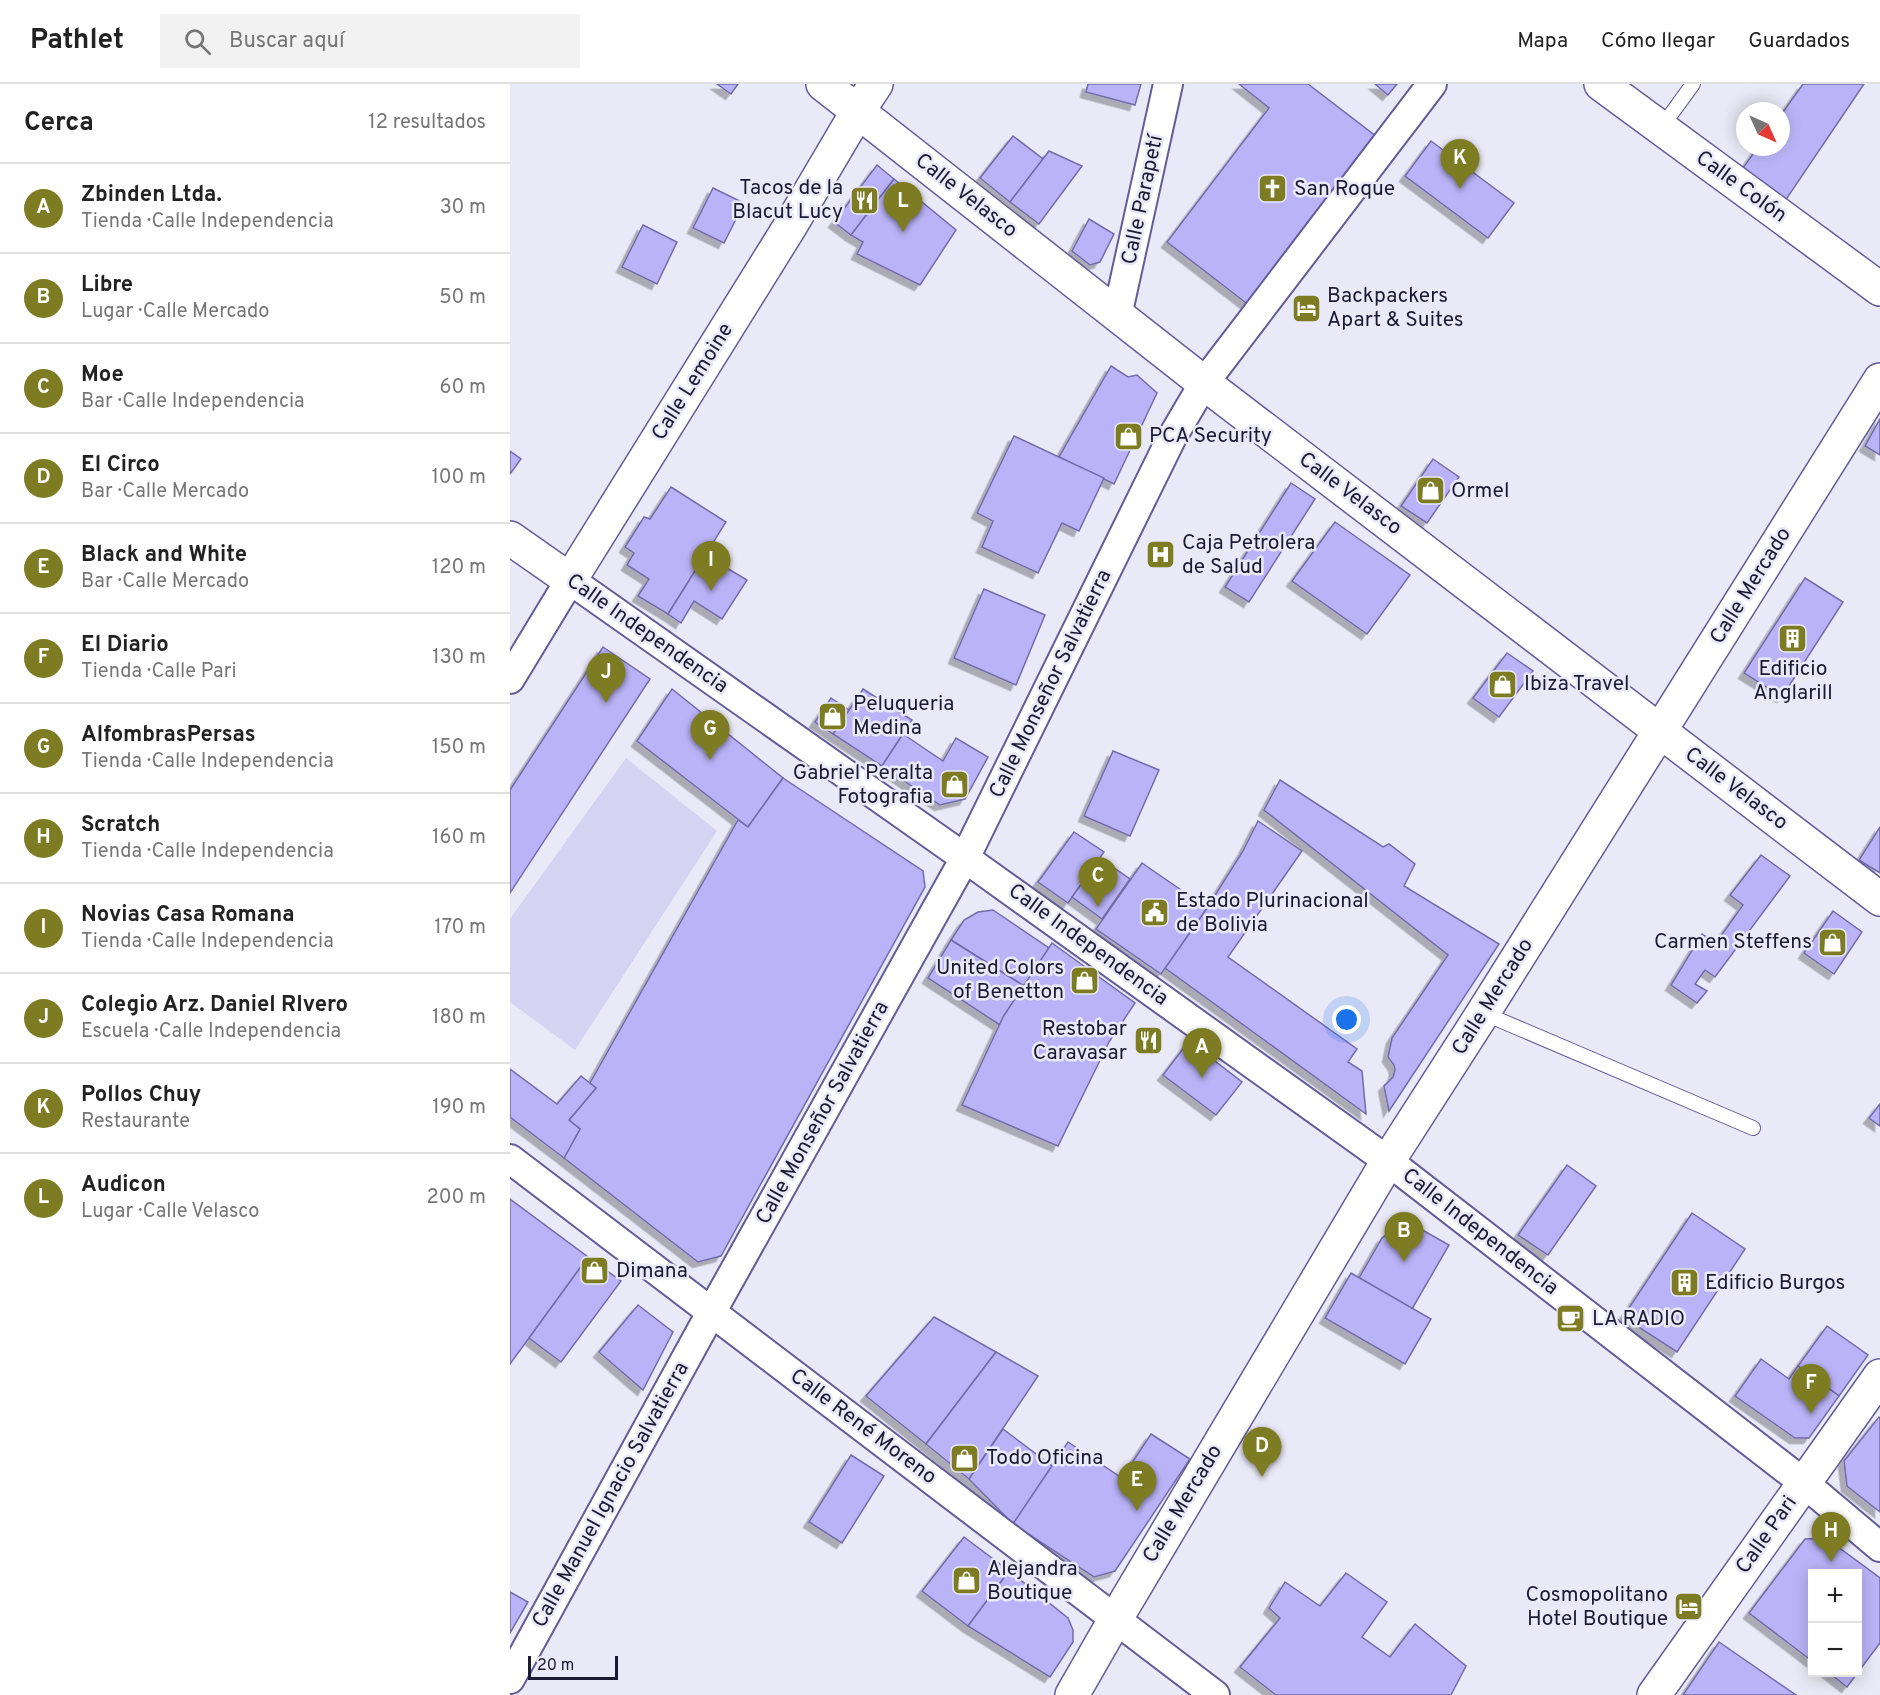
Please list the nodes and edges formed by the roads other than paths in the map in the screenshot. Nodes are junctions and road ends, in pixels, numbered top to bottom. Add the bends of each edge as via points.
1 (823, 84) edge
2 (876, 84) edge
3 (1168, 84) edge
4 (1432, 84) edge
5 (1601, 84) edge
6 (1693, 84) edge
7 (858, 111) junction
8 (1661, 128) junction
9 (1880, 289) edge
10 (1117, 316) junction
11 (1880, 380) edge
12 (1204, 383) junction
13 (510, 538) edge
14 (570, 580) junction
15 (510, 679) edge
16 (1660, 731) junction
17 (965, 858) junction
18 (1880, 899) edge
19 (1483, 1013) junction
20 (1753, 1128) dead end
21 (510, 1159) edge
22 (1388, 1161) junction
23 (712, 1311) junction
24 (1880, 1376) edge
25 (1804, 1483) junction
26 (1880, 1547) edge
27 (1114, 1620) junction
28 (510, 1679) edge
29 (1072, 1695) edge
30 (1215, 1695) edge
31 (1654, 1695) edge

1 - 7 street, Calle Velasco
2 - 7 street, Calle Lemoine
3 - 10 street, Calle Parapetí
4 - 12 street, Calle Monseñor Salvatierra
5 - 8 street, Calle Colón
6 - 8 lane
7 - 10 street, Calle Velasco
7 - 14 street, Calle Lemoine
8 - 9 street, Calle Colón
10 - 12 street, Calle Velasco
11 - 16 street, Calle Mercado
12 - 16 street, Calle Velasco
12 - 17 street, Calle Monseñor Salvatierra via 1171,439
13 - 14 street, Calle Independencia
14 - 15 street, Calle Lemoine
14 - 17 street, Calle Independencia
16 - 18 street, Calle Velasco
16 - 19 street, Calle Mercado
17 - 22 street, Calle Independencia
17 - 23 street, Calle Monseñor Salvatierra
19 - 20 lane
19 - 22 street, Calle Mercado
21 - 23 street, Calle René Moreno
22 - 25 street, Calle Independencia
22 - 27 street, Calle Mercado
23 - 27 street, Calle René Moreno
23 - 28 street, Calle Manuel Ignacio Salvatierra
24 - 25 street, Calle Pari
25 - 26 street, Calle Independencia
25 - 31 street, Calle Pari
27 - 29 street, Calle Mercado
27 - 30 street, Calle René Moreno

